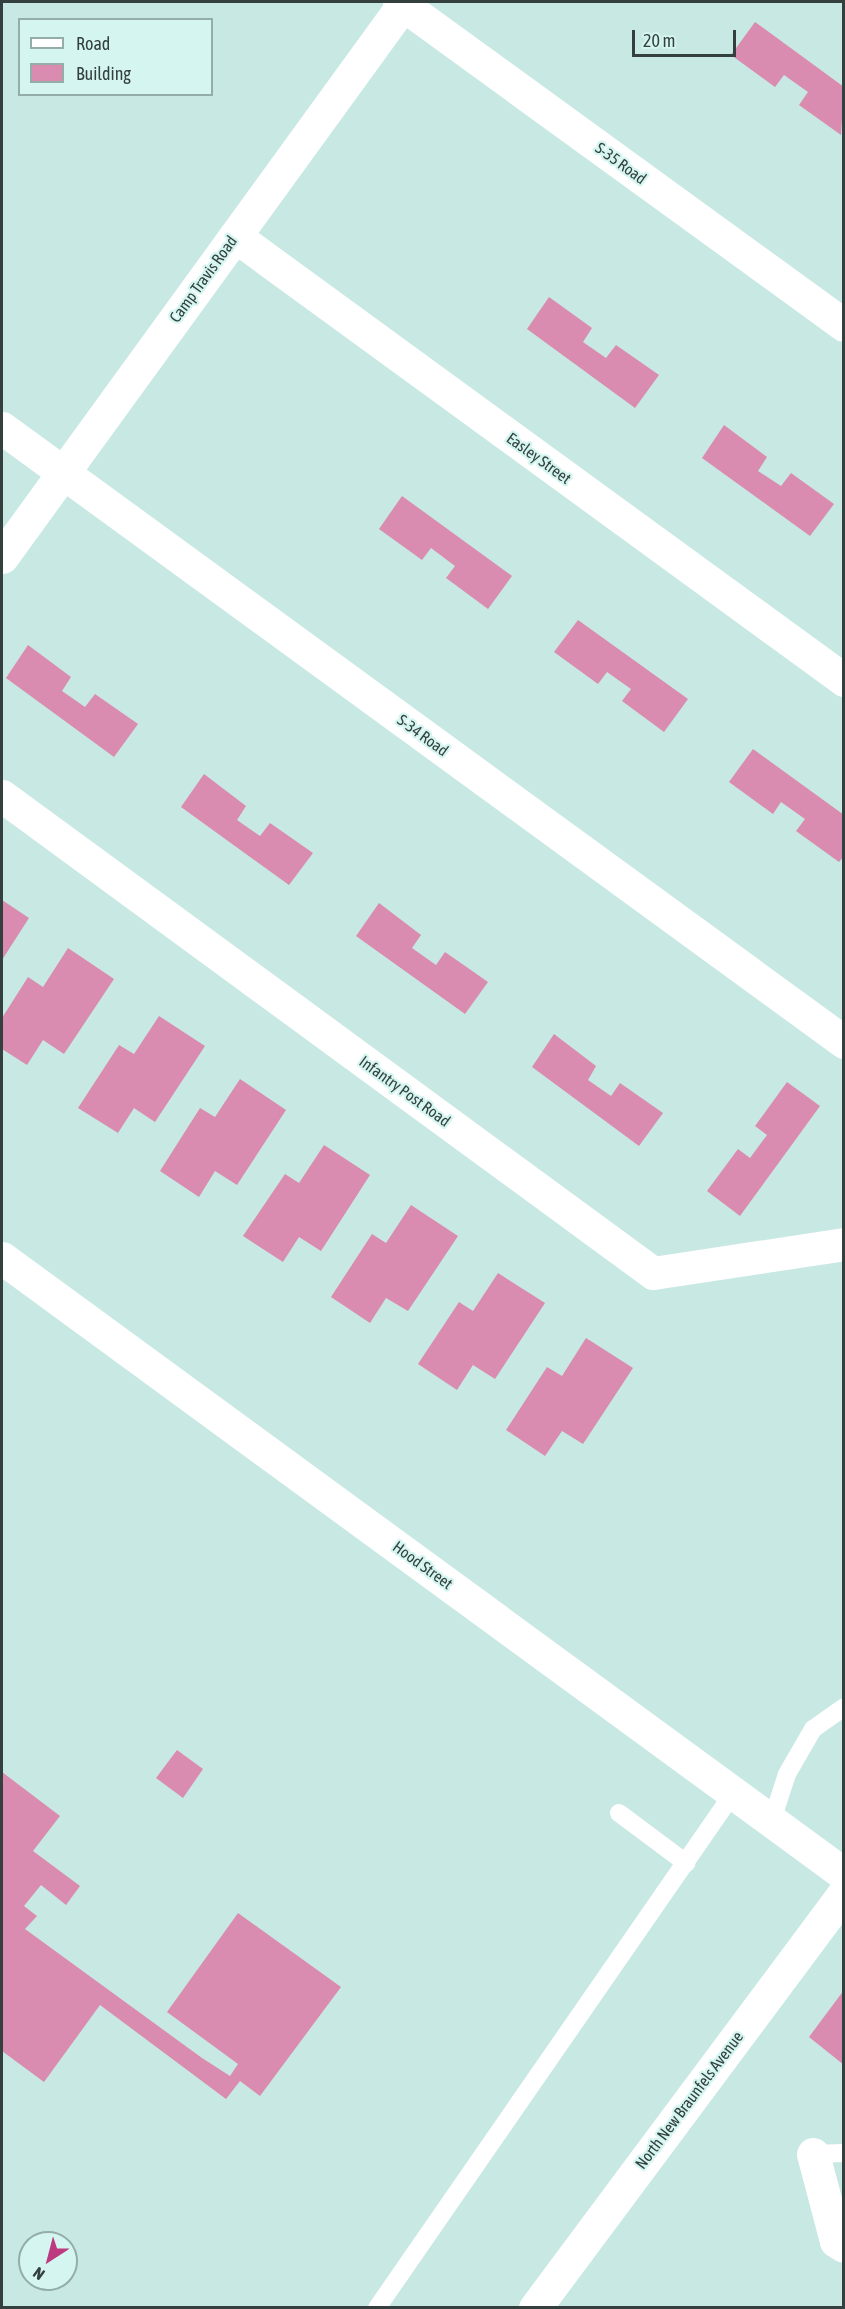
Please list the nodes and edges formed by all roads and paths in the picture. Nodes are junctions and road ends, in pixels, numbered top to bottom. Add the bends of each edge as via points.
1 (402, 2) edge
2 (235, 236) junction
3 (843, 325) edge
4 (2, 428) edge
5 (63, 472) junction
6 (2, 557) edge
7 (843, 680) edge
8 (2, 796) edge
9 (843, 1042) edge
10 (843, 1244) edge
11 (2, 1258) edge
12 (843, 1707) edge
13 (734, 1792) junction
14 (619, 1813) dead end
15 (772, 1820) junction
16 (686, 1863) junction
17 (843, 1874) edge
18 (843, 1893) edge
19 (828, 2154) edge
20 (843, 2246) edge
21 (377, 2307) edge
22 (535, 2307) edge

1 - 2 street, Camp Travis Road
1 - 3 street, S-35 Road
2 - 5 street, Camp Travis Road
2 - 7 street, Easley Street
4 - 5 street, S-34 Road
5 - 6 street, Camp Travis Road
5 - 9 street, S-34 Road
8 - 10 street, Infantry Post Road via 653,1273
11 - 13 street, Hood Street
12 - 15 lane via 813,1729 787,1773
13 - 15 street, Hood Street
13 - 16 lane
14 - 16 lane
15 - 17 street, Hood Street
16 - 21 lane
18 - 22 street, North New Braunfels Avenue
19 - 20 street via 837,2241

